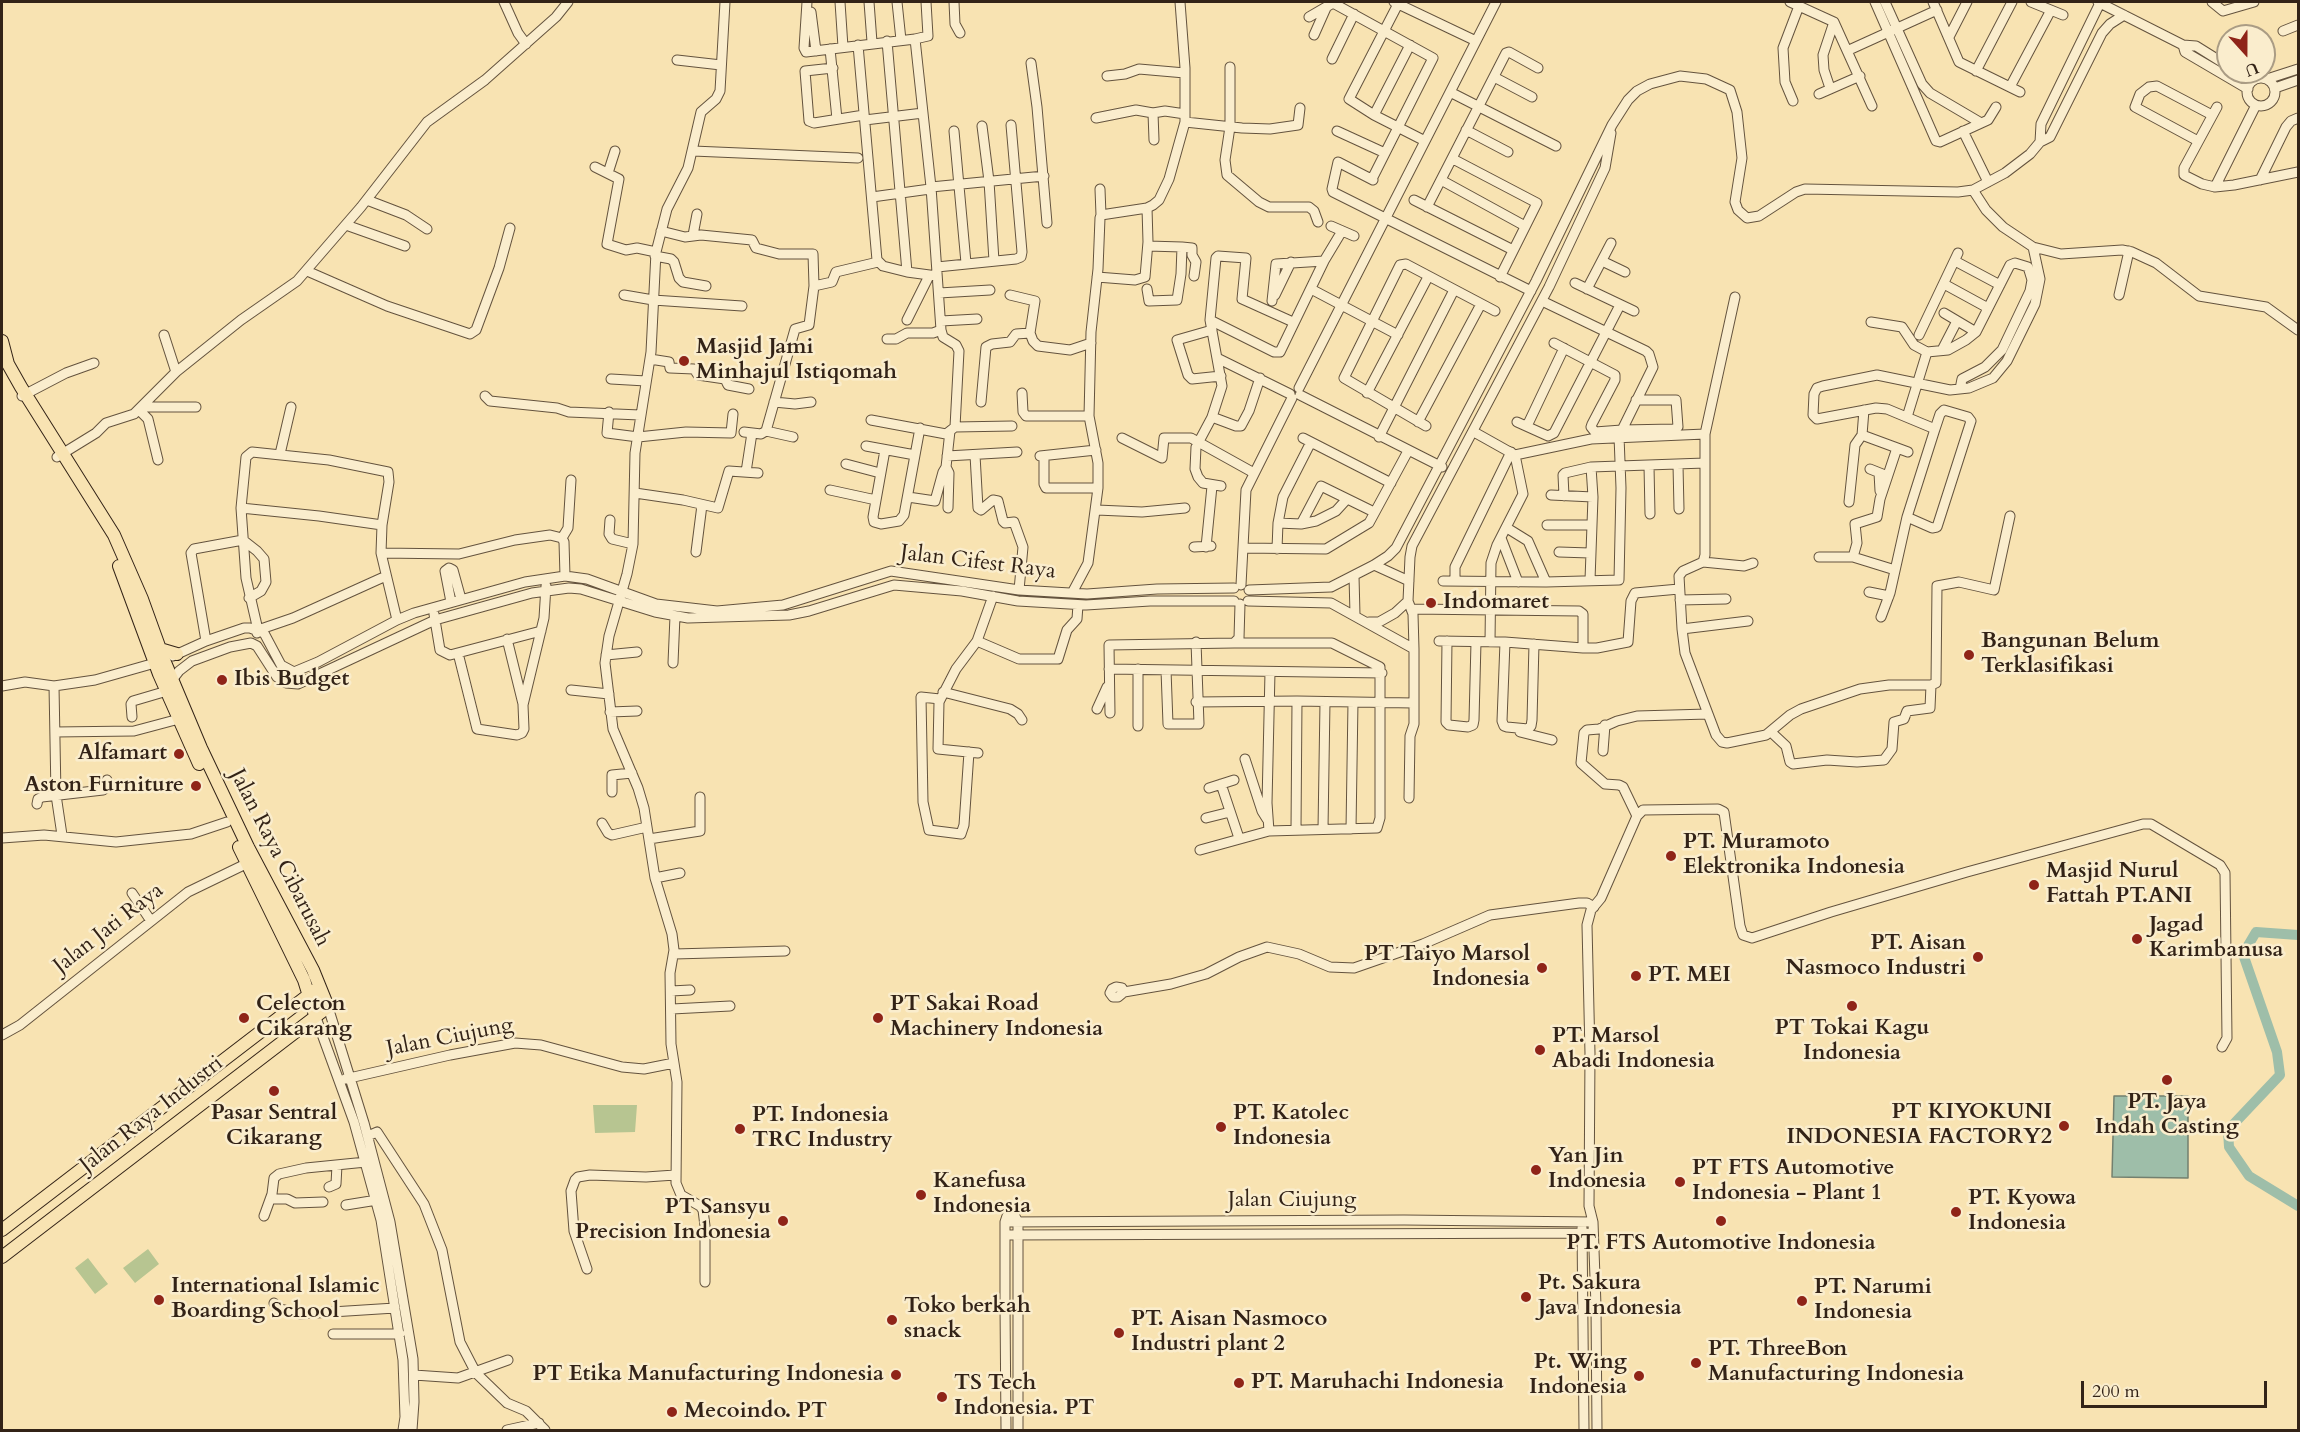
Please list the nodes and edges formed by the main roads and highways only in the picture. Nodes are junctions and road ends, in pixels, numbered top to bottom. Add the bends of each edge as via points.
1 (2, 341) edge
2 (2, 350) edge
3 (23, 395) junction
4 (179, 653) road end
5 (159, 657) junction
6 (170, 686) junction
7 (251, 862) junction
8 (320, 987) junction
9 (309, 994) junction
10 (328, 1007) joint
11 (315, 1015) junction
12 (2, 1230) edge
13 (2, 1257) edge

1 - 3 main road, Jalan Raya Cibarusah
2 - 3 main road, Jalan Raya Cibarusah
3 - 5 main road, Jalan Raya Cibarusah via 114,535 139,591
4 - 5 main road
5 - 6 main road, Jalan Raya Cibarusah
6 - 7 main road, Jalan Raya Cibarusah
6 - 7 main road, Jalan Raya Cibarusah via 179,719 227,822
7 - 8 main road, Jalan Raya Cibarusah
7 - 9 main road, Jalan Raya Cibarusah
8 - 9 main road, Jalan Raya Industri
8 - 10 main road, Jalan Raya Cibarusah
9 - 11 main road, Jalan Raya Cibarusah
9 - 12 main road, Jalan Raya Industri
10 - 11 main road, Jalan Raya Industri
11 - 13 main road, Jalan Raya Industri

